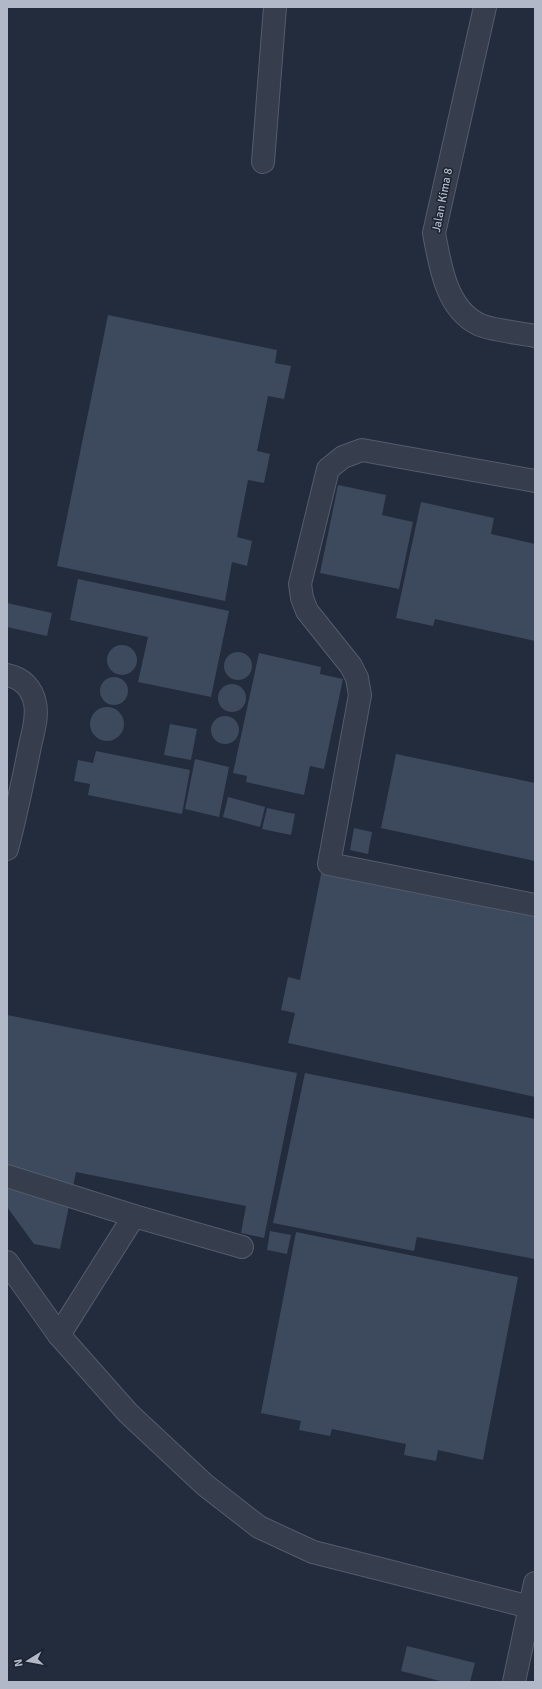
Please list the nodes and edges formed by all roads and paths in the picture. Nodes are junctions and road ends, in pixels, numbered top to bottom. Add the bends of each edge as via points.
1 (275, 7) edge
2 (485, 7) edge
3 (263, 162) dead end
4 (535, 336) edge
5 (535, 481) edge
6 (7, 675) edge
7 (7, 849) edge
8 (535, 905) edge
9 (7, 1176) edge
10 (134, 1216) junction
11 (242, 1247) dead end
12 (7, 1262) edge
13 (59, 1335) junction
14 (535, 1583) edge
15 (530, 1607) junction
16 (514, 1682) edge

1 - 3 street
2 - 4 street, Jalan Kima 8 via 434,233 439,262 448,288 461,312 478,324
5 - 8 street via 362,450 343,457 328,469 300,584 307,611 351,666 357,678 360,695 329,864
6 - 7 street via 17,677 26,684 32,693 36,715 21,794
9 - 10 street
10 - 11 street
10 - 13 street
12 - 13 street
13 - 15 street via 128,1413 205,1485 259,1527 313,1552
14 - 15 street
15 - 16 street

